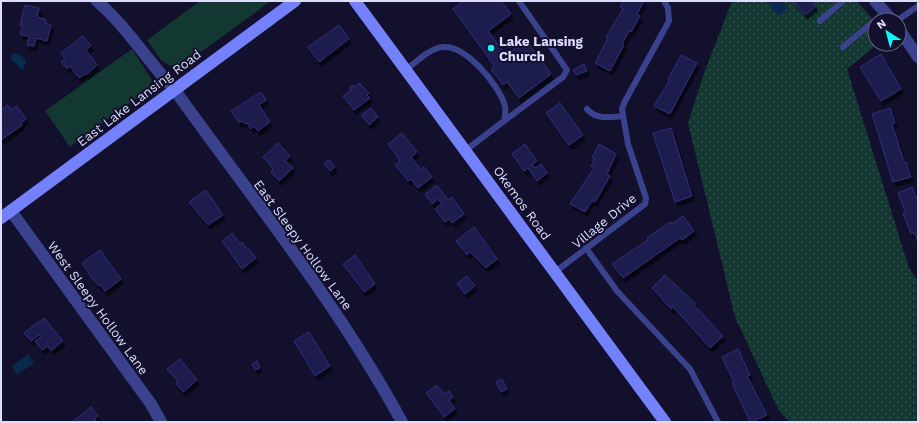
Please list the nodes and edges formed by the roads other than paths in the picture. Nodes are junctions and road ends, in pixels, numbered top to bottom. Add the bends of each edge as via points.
1 (97, 1) edge
2 (295, 1) edge
3 (355, 1) edge
4 (519, 1) edge
5 (664, 1) edge
6 (843, 1) edge
7 (875, 1) edge
8 (918, 6) edge
9 (885, 12) edge
10 (907, 14) edge
11 (820, 21) dead end
12 (867, 30) edge
13 (907, 41) edge
14 (843, 47) dead end
15 (918, 57) edge
16 (406, 70) junction
17 (174, 89) junction
18 (587, 109) dead end
19 (623, 116) junction
20 (504, 121) junction
21 (466, 150) junction
22 (11, 211) junction
23 (1, 218) edge
24 (586, 248) junction
25 (555, 272) junction
26 (160, 422) edge
27 (402, 422) edge
28 (665, 422) edge
29 (718, 422) edge

1 - 17 street, East Sleepy Hollow Lane via 114,16
2 - 17 street, East Lake Lansing Road
3 - 16 street, Okemos Road
4 - 20 lane via 567,70 563,77
5 - 19 lane, Village Drive via 668,8 669,21 624,103
6 - 11 lane
7 - 9 street
8 - 10 lane
12 - 14 lane
13 - 15 street
16 - 20 lane via 433,50 442,47 462,52 482,70 496,89 505,106
16 - 21 street, Okemos Road
17 - 22 street, East Lake Lansing Road
17 - 27 street, East Sleepy Hollow Lane via 318,287
18 - 19 lane via 597,116
19 - 24 lane, Village Drive via 628,144 646,204
20 - 21 lane
21 - 25 street, Okemos Road
22 - 23 street, East Lake Lansing Road
22 - 26 street, West Sleepy Hollow Lane via 151,404
24 - 25 lane, Village Drive
24 - 29 lane via 618,291 690,369
25 - 28 street, Okemos Road

